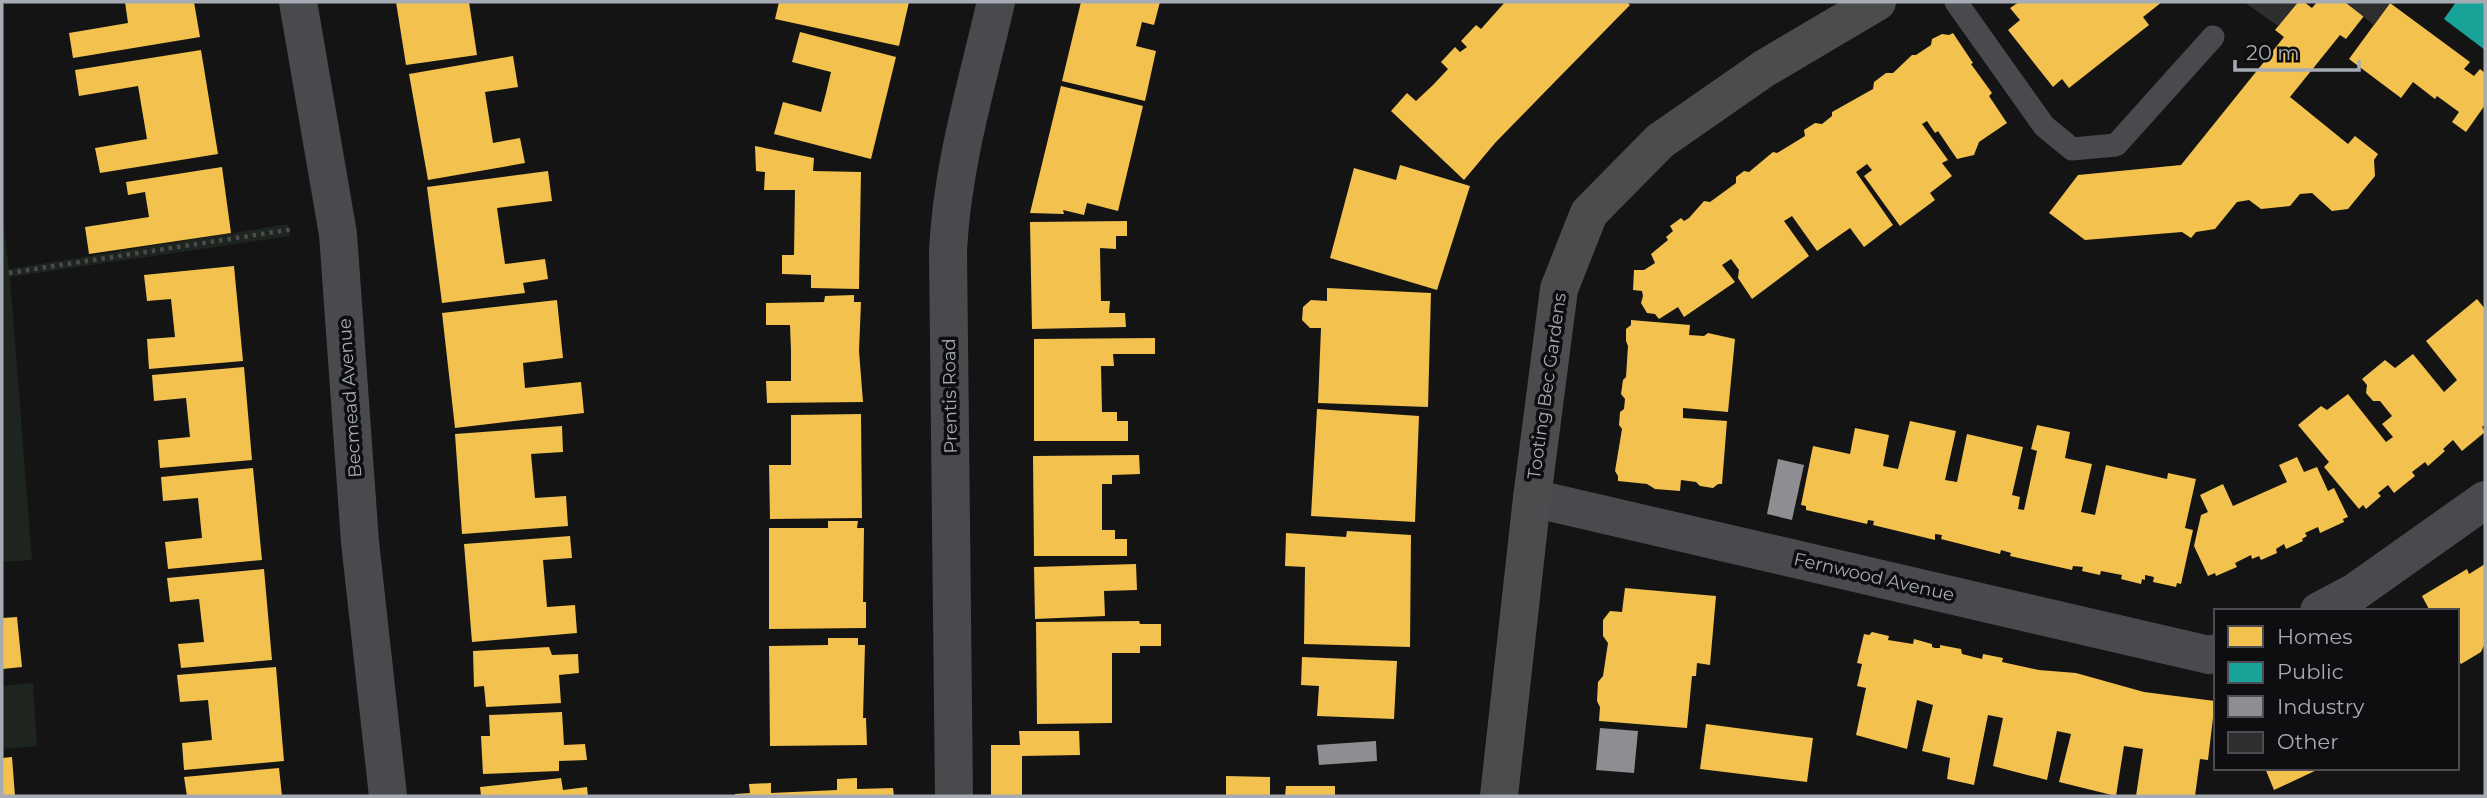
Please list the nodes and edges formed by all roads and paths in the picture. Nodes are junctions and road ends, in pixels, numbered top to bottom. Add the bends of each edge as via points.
1 (298, 2) edge
2 (996, 2) edge
3 (1877, 2) edge
4 (1956, 2) edge
5 (2213, 37) dead end
6 (294, 229) dead end
7 (9, 273) dead end
8 (1532, 498) junction
9 (2485, 500) edge
10 (2323, 609) edge
11 (2214, 654) edge
12 (388, 796) edge
13 (954, 796) edge
14 (1499, 796) edge

1 - 12 street, Becmead Avenue via 338,234 360,542
2 - 13 street, Prentis Road via 950,205
3 - 8 highway, Tooting Bec Gardens via 1765,68 1660,141 1589,213 1559,289
4 - 5 lane via 2044,126 2072,149 2116,145
6 - 7 path
8 - 11 street, Fernwood Avenue
8 - 14 highway, Tooting Bec Gardens
9 - 10 street via 2355,592

